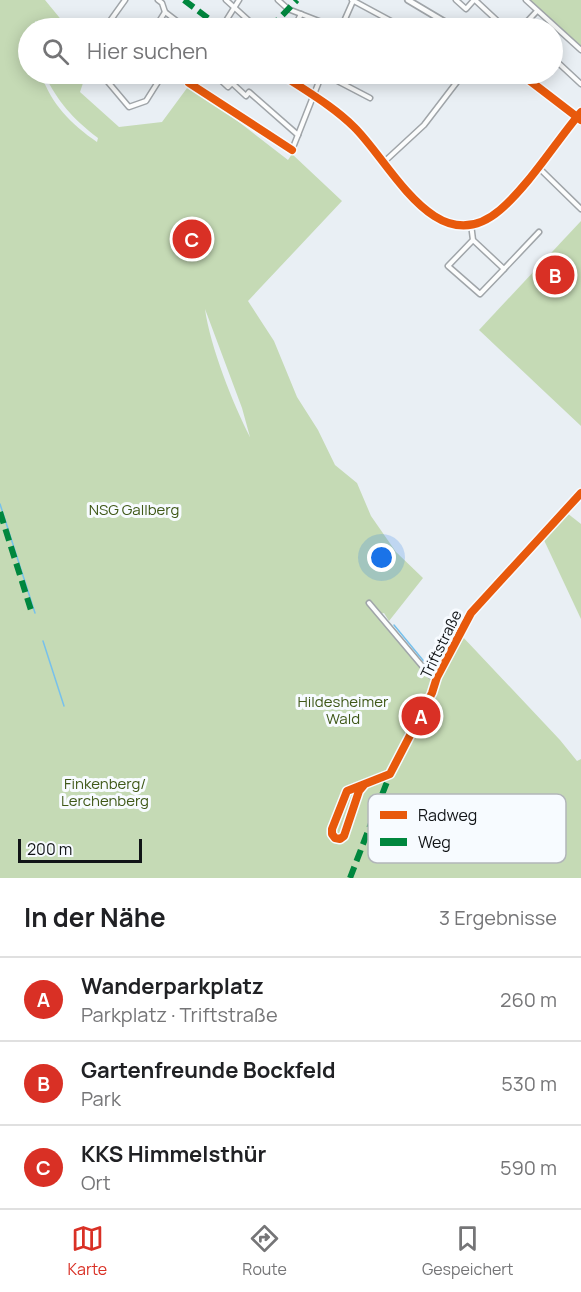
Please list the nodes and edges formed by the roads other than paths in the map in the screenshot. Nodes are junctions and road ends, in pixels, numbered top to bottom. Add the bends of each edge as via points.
1 (125, 0) edge
2 (158, 0) edge
3 (226, 0) edge
4 (239, 0) edge
5 (278, 0) edge
6 (352, 0) edge
7 (408, 0) edge
8 (456, 0) edge
9 (475, 0) edge
10 (526, 0) edge
11 (234, 7) junction
12 (537, 11) junction
13 (165, 12) junction
14 (301, 14) junction
15 (112, 18) edge
16 (161, 18) edge
17 (173, 18) edge
18 (228, 18) edge
19 (246, 18) edge
20 (299, 18) edge
21 (312, 18) edge
22 (344, 18) edge
23 (385, 18) edge
24 (438, 18) edge
25 (494, 18) edge
26 (531, 18) edge
27 (545, 18) edge
28 (563, 34) edge
29 (581, 50) edge
30 (563, 67) edge
31 (110, 84) edge
32 (157, 84) edge
33 (232, 84) edge
34 (298, 84) edge
35 (318, 84) edge
36 (343, 84) edge
37 (455, 84) edge
38 (535, 84) edge
39 (581, 84) edge
40 (314, 94) junction
41 (370, 98) dead end
42 (580, 116) edge
43 (298, 135) junction
44 (292, 150) dead end
45 (384, 162) junction
46 (538, 168) junction
47 (581, 209) edge
48 (471, 224) junction
49 (539, 232) dead end
50 (473, 240) junction
51 (504, 269) junction
52 (581, 493) edge
53 (369, 603) dead end
54 (437, 677) junction
55 (364, 785) junction

1 - 15 street
2 - 13 street
3 - 11 street
4 - 11 street
5 - 14 street
6 - 22 street
6 - 23 street
7 - 24 street
8 - 9 street via 466,9
9 - 25 street
10 - 12 street
11 - 18 street
11 - 19 street
12 - 26 street
12 - 27 street
13 - 16 street
13 - 17 street
14 - 20 street
14 - 21 street
28 - 29 street
30 - 39 street
31 - 32 street via 129,106 146,102
33 - 43 street via 246,96 249,92
34 - 40 street
35 - 40 street
36 - 41 street
37 - 45 street via 421,129
38 - 42 street
40 - 43 street
40 - 45 street via 354,127
42 - 46 street
43 - 44 street
45 - 48 street via 428,213 451,224
46 - 47 street
46 - 48 street via 500,211
48 - 50 street
49 - 51 street
50 - 51 street
50 - 51 street via 448,266 480,294
52 - 54 street, Triftstraße via 471,613
53 - 54 street via 428,673
54 - 55 street, Triftstraße via 390,774
55 - 55 street, Triftstraße via 347,791 332,830 335,838 344,836

